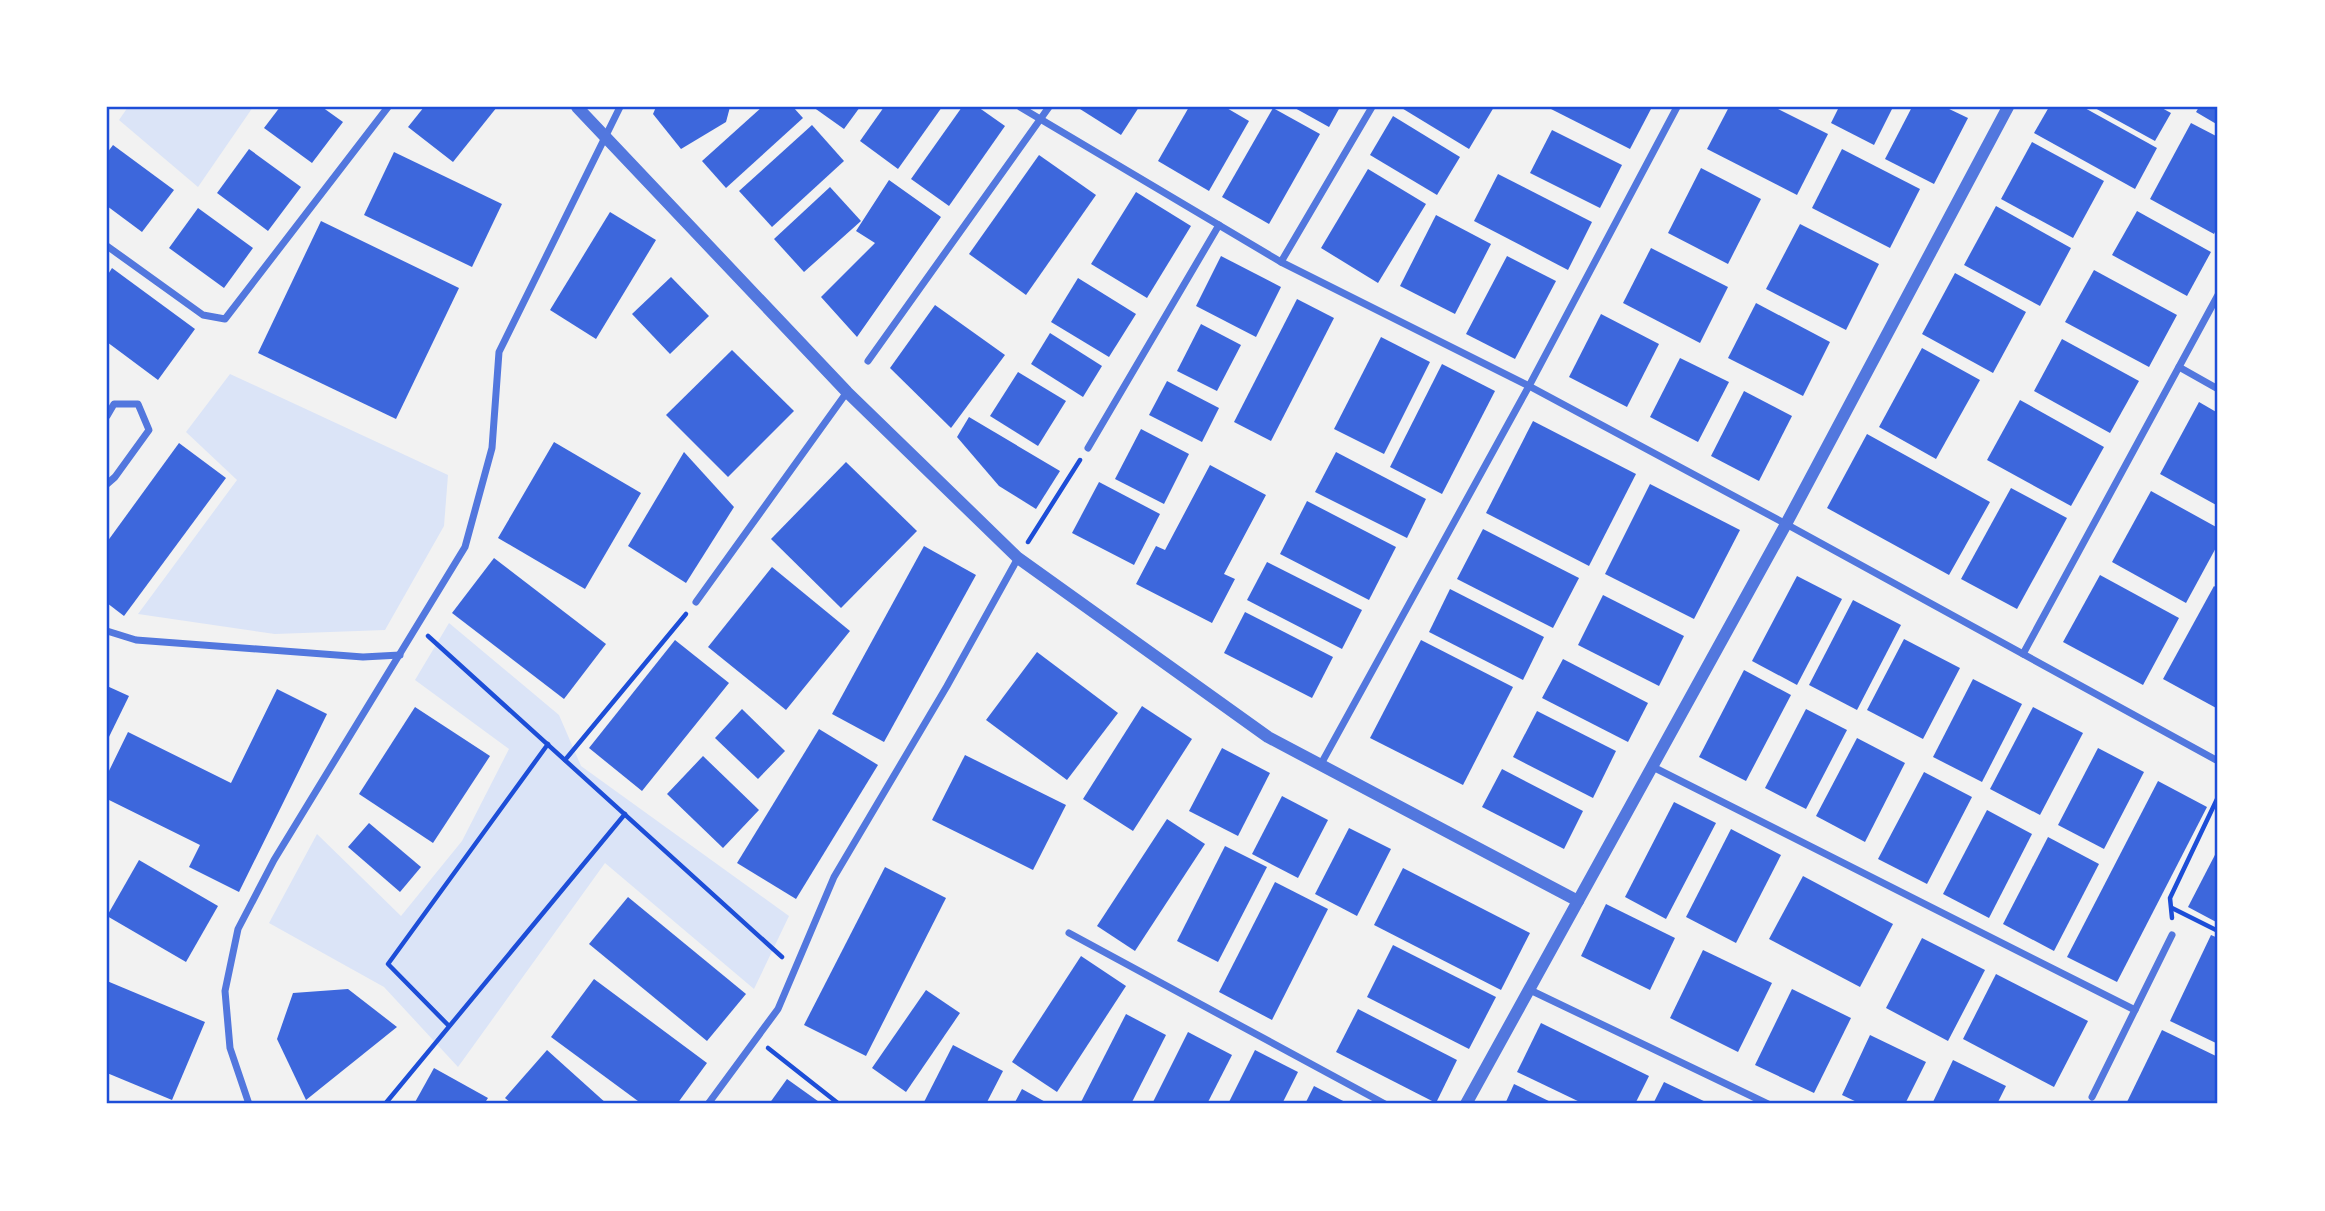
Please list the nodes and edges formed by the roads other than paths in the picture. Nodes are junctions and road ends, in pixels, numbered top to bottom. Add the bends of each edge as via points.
1 (388, 107) edge
2 (576, 107) edge
3 (620, 107) edge
4 (1020, 107) edge
5 (1049, 107) edge
6 (1372, 107) edge
7 (1677, 107) edge
8 (2008, 107) edge
9 (1040, 120) junction
10 (605, 136) junction
11 (1219, 225) junction
12 (107, 246) edge
13 (1281, 262) junction
14 (2218, 295) edge
15 (868, 361) dead end
16 (2179, 367) junction
17 (1529, 386) junction
18 (2218, 389) edge
19 (847, 392) junction
20 (107, 416) edge
21 (1088, 448) road end
22 (107, 484) edge
23 (1786, 523) junction
24 (1018, 558) junction
25 (696, 602) road end
26 (107, 631) edge
27 (2023, 654) junction
28 (400, 655) junction
29 (2218, 761) edge
30 (1321, 764) junction
31 (1651, 766) junction
32 (1578, 901) junction
33 (1069, 933) dead end
34 (2172, 935) dead end
35 (1530, 990) junction
36 (2135, 1010) junction
37 (2092, 1097) dead end
38 (250, 1104) edge
39 (708, 1104) edge
40 (1385, 1104) edge
41 (1466, 1104) edge
42 (1768, 1104) edge

1 - 12 street via 225,319 203,315
2 - 10 street
3 - 10 street
4 - 9 street
5 - 9 street
6 - 13 street
7 - 17 street
8 - 23 street
9 - 11 street
9 - 15 street
10 - 19 street
10 - 28 street via 499,352 492,448 465,547
11 - 13 street
11 - 21 street
13 - 17 street
14 - 16 street
16 - 18 street
16 - 27 street
17 - 23 street
17 - 30 street
19 - 24 street
19 - 25 street
20 - 22 street via 114,404 138,404 149,430
23 - 27 street
23 - 31 street
24 - 30 street via 1268,737
24 - 39 street via 834,877 778,1009
26 - 28 street via 136,639 363,657
27 - 29 street
28 - 38 street via 237,929 225,992 230,1048
30 - 32 street
31 - 32 street
31 - 36 street
32 - 35 street
33 - 40 street
34 - 36 street
35 - 41 street
35 - 42 street
36 - 37 street

